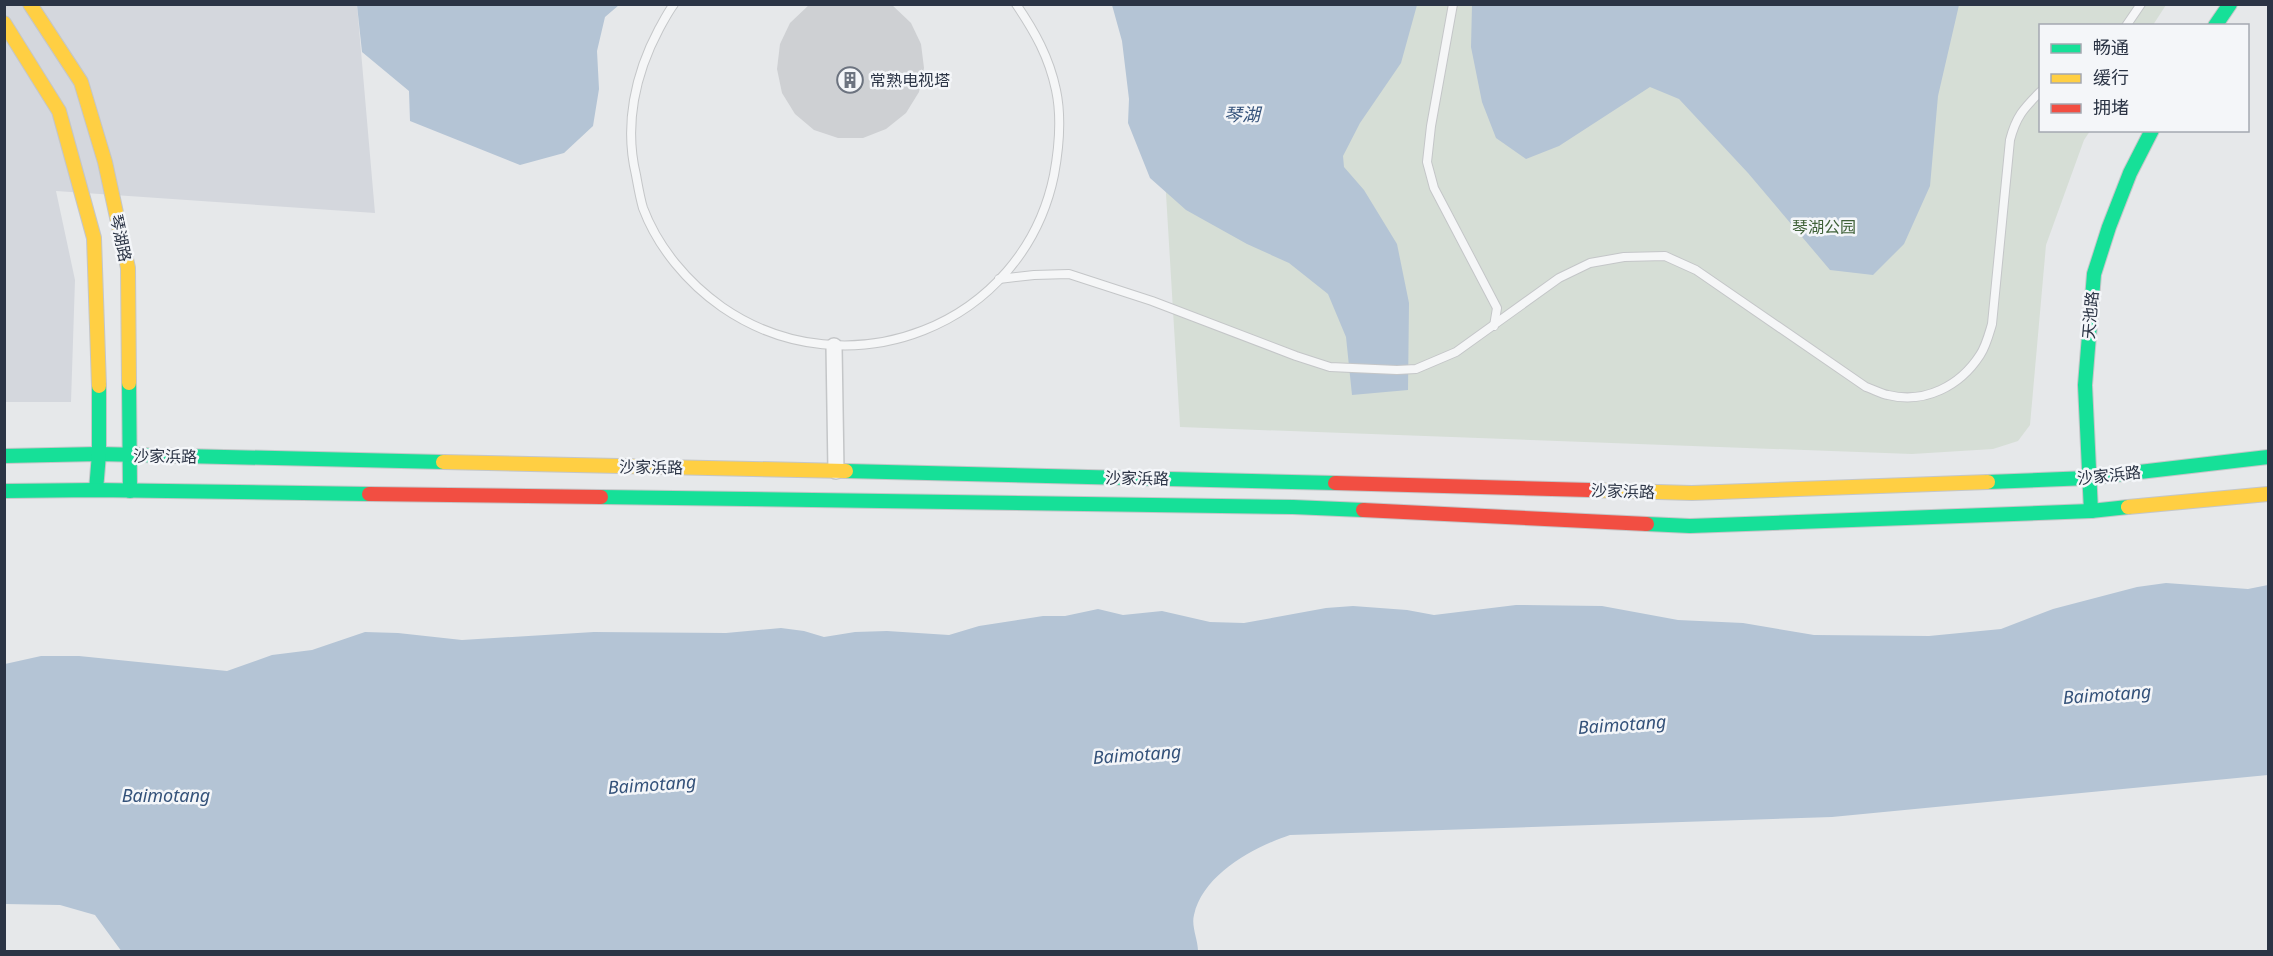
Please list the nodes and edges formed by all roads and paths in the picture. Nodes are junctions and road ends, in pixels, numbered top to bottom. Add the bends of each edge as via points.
1 (30, 4) edge
2 (674, 4) edge
3 (1016, 4) edge
4 (1453, 4) edge
5 (2141, 4) edge
6 (2230, 4) edge
7 (4, 23) edge
8 (2127, 24) edge
9 (2216, 24) edge
10 (2039, 93) edge
11 (2151, 132) edge
12 (999, 279) junction
13 (1494, 326) junction
14 (834, 346) junction
15 (99, 454) junction
16 (130, 455) junction
17 (4, 456) edge
18 (2268, 457) edge
19 (836, 471) junction
20 (2088, 478) junction
21 (96, 490) junction
22 (4, 491) edge
23 (130, 491) junction
24 (2268, 494) edge
25 (2091, 512) junction

1 - 16 main road, 琴湖路 via 81,82 105,162 128,268
2 - 14 lane via 645,55 632,105 632,157 644,208 667,254 701,293 744,322 793,341
3 - 12 lane via 1039,38 1056,91 1060,146 1048,201 1024,251
4 - 13 lane via 1427,162 1434,188 1497,308
5 - 8 lane
6 - 9 main road
7 - 15 main road, 琴湖路 via 59,111 94,238
10 - 13 lane via 2015,121 2010,140 1992,324 1982,353 1966,374 1943,390 1918,397 1888,395 1866,387 1696,270 1665,256 1590,263 1559,278
11 - 20 main road, 天池路 via 2130,173 2094,274 2085,385
12 - 13 lane via 1069,274 1330,367 1416,369 1456,352
12 - 14 lane via 987,293 944,322 896,341
14 - 19 street
15 - 16 main road, 沙家浜路
15 - 17 main road, 沙家浜路
15 - 21 main road, 琴湖路
16 - 19 main road, 沙家浜路
16 - 23 main road, 琴湖路
18 - 20 main road, 沙家浜路
19 - 20 main road, 沙家浜路 via 1692,493
20 - 25 main road, 天池路
21 - 22 main road, 沙家浜路
21 - 23 main road, 沙家浜路
23 - 25 main road, 沙家浜路 via 1293,507 1690,526
24 - 25 main road, 沙家浜路

